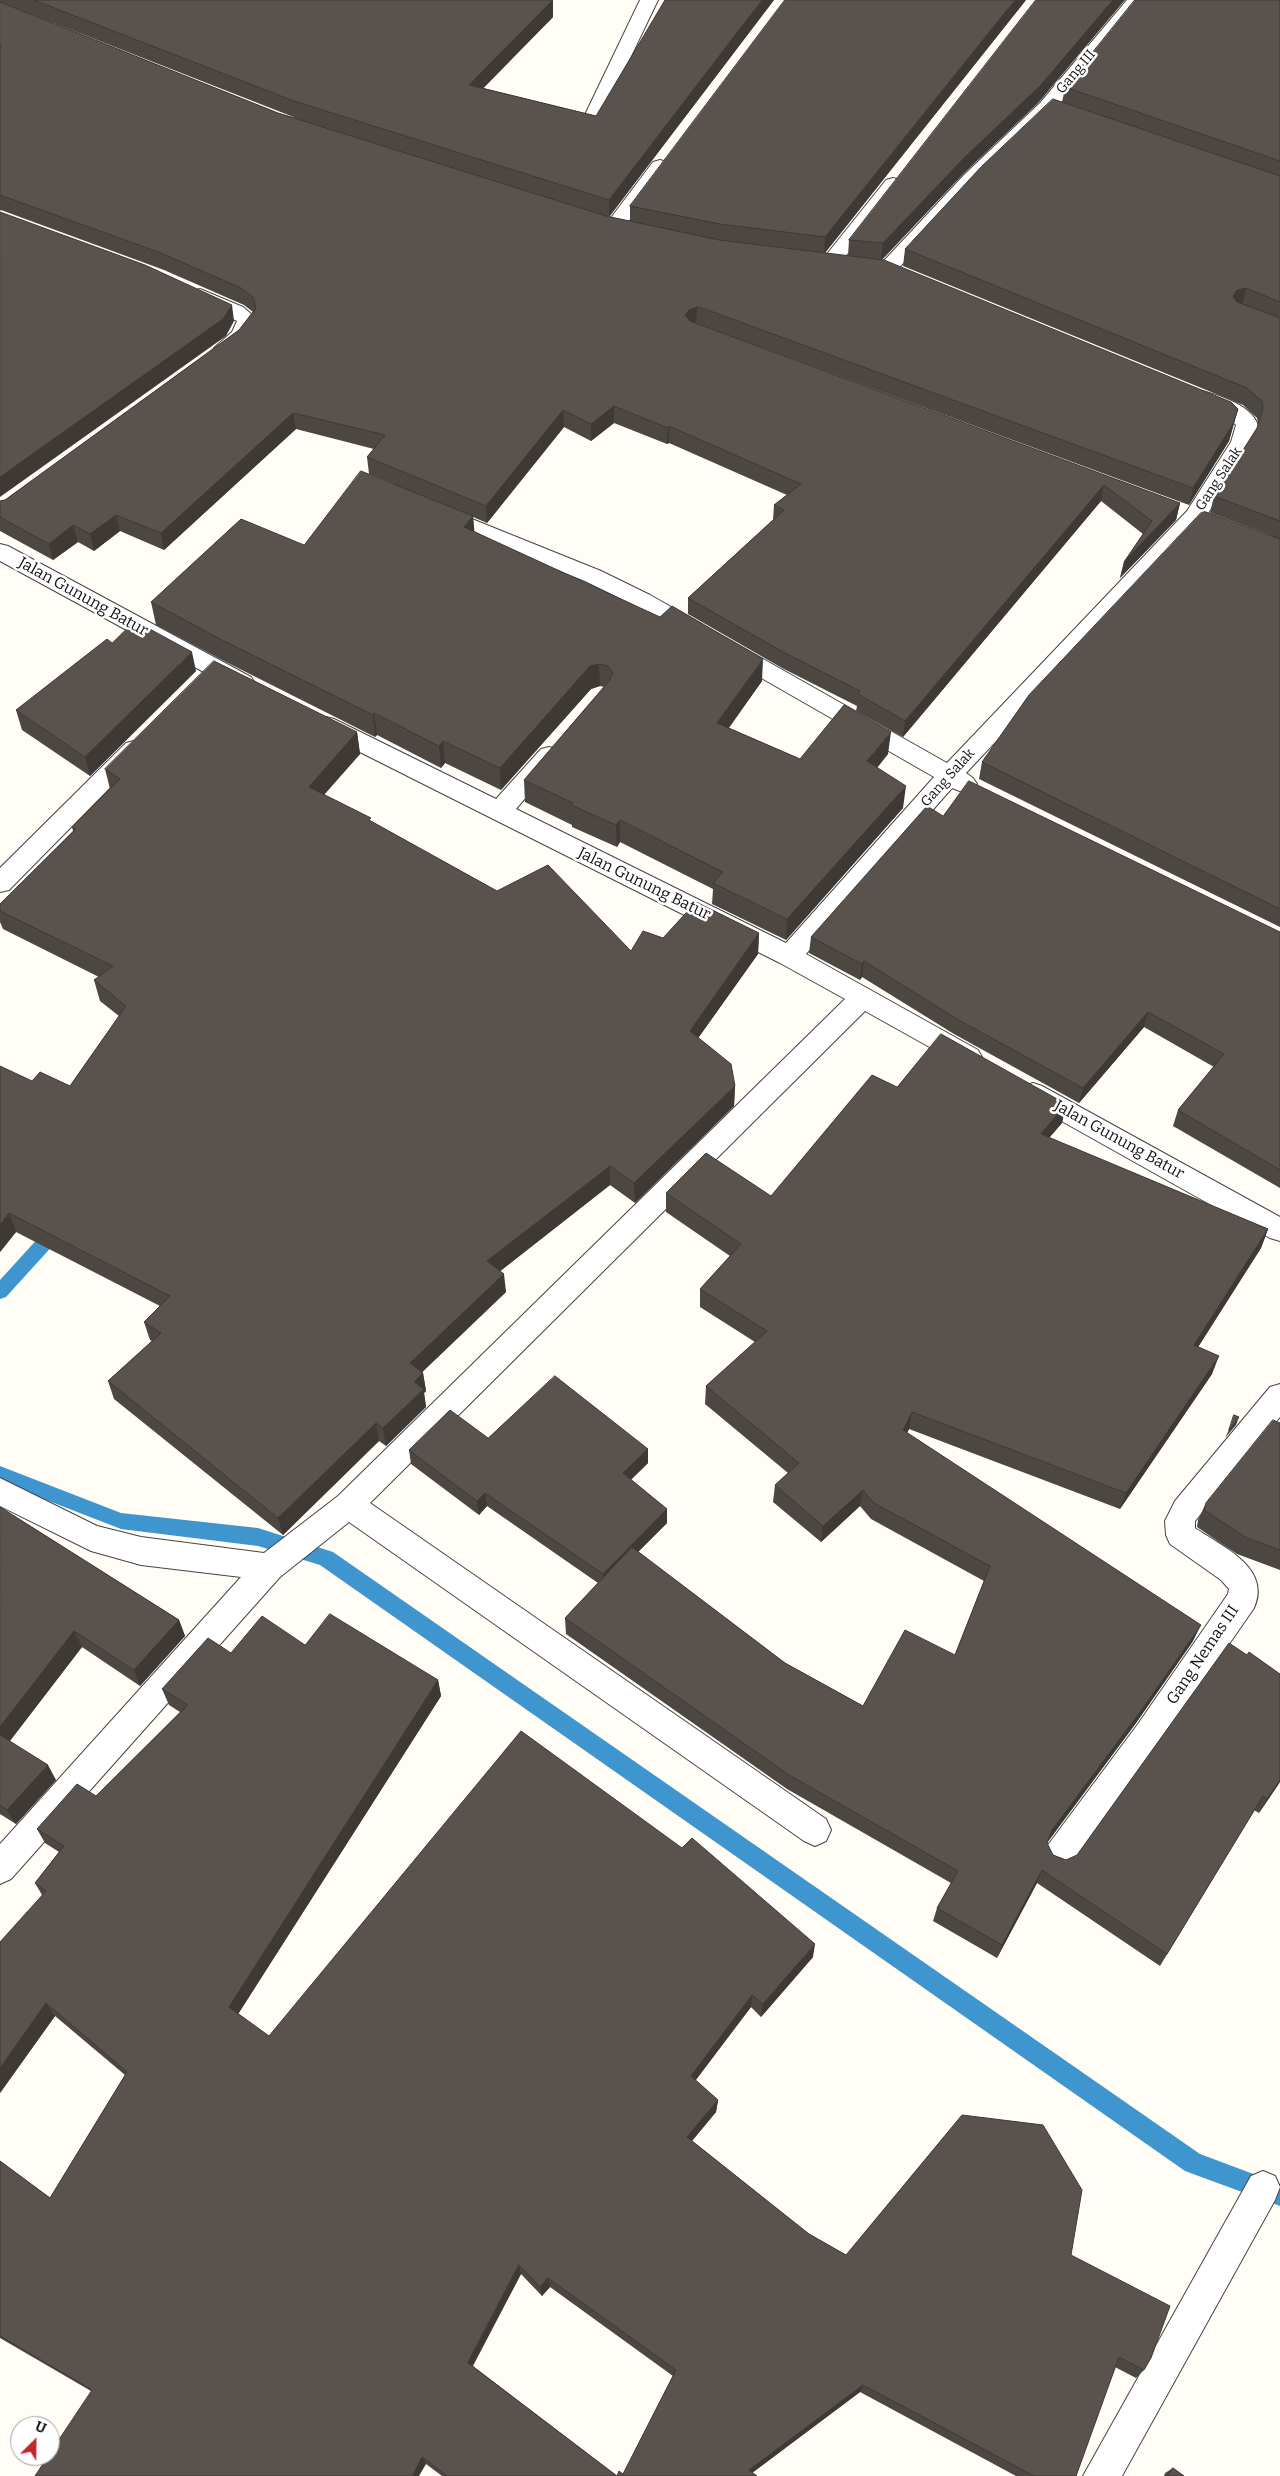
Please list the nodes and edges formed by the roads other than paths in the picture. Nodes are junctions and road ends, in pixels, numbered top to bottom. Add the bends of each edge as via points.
1 (649, 0) edge
2 (1136, 0) edge
3 (1047, 107) junction
4 (1065, 113) edge
5 (591, 121) edge
6 (673, 150) edge
7 (903, 170) edge
8 (614, 226) edge
9 (182, 288) edge
10 (210, 358) edge
11 (1180, 389) edge
12 (422, 507) edge
13 (0, 552) edge
14 (259, 691) edge
15 (303, 714) edge
16 (152, 731) edge
17 (562, 740) edge
18 (949, 776) junction
19 (985, 793) edge
20 (499, 812) junction
21 (0, 882) edge
22 (790, 956) junction
23 (862, 998) junction
24 (1280, 1230) edge
25 (1280, 1396) edge
26 (0, 1491) edge
27 (337, 1514) junction
28 (280, 1559) junction
29 (815, 1830) dead end
30 (1059, 1856) edge
31 (0, 1868) edge
32 (1263, 2188) dead end
33 (1102, 2476) edge

1 - 5 street
2 - 3 street, Gang III
3 - 4 street
3 - 7 street, Gang III via 880,269 821,262
6 - 8 street
9 - 10 street via 247,319 247,326 234,341
11 - 18 street, Gang Salak via 1245,419 1248,425 1242,442 1195,516
12 - 18 street via 593,576 642,600
13 - 14 street, Jalan Gunung Batur via 208,676
15 - 20 street, Jalan Gunung Batur
16 - 21 street
17 - 20 street
18 - 19 street
18 - 22 street, Gang Salak
20 - 22 street, Jalan Gunung Batur
22 - 23 street, Jalan Gunung Batur
23 - 24 street, Jalan Gunung Batur
23 - 27 street
25 - 30 street, Gang Nemas III via 1185,1510 1180,1521 1181,1535 1232,1570 1244,1586 1242,1598 1149,1734
26 - 28 street via 90,1538 141,1551
27 - 28 street
27 - 29 street
28 - 31 street
32 - 33 street

